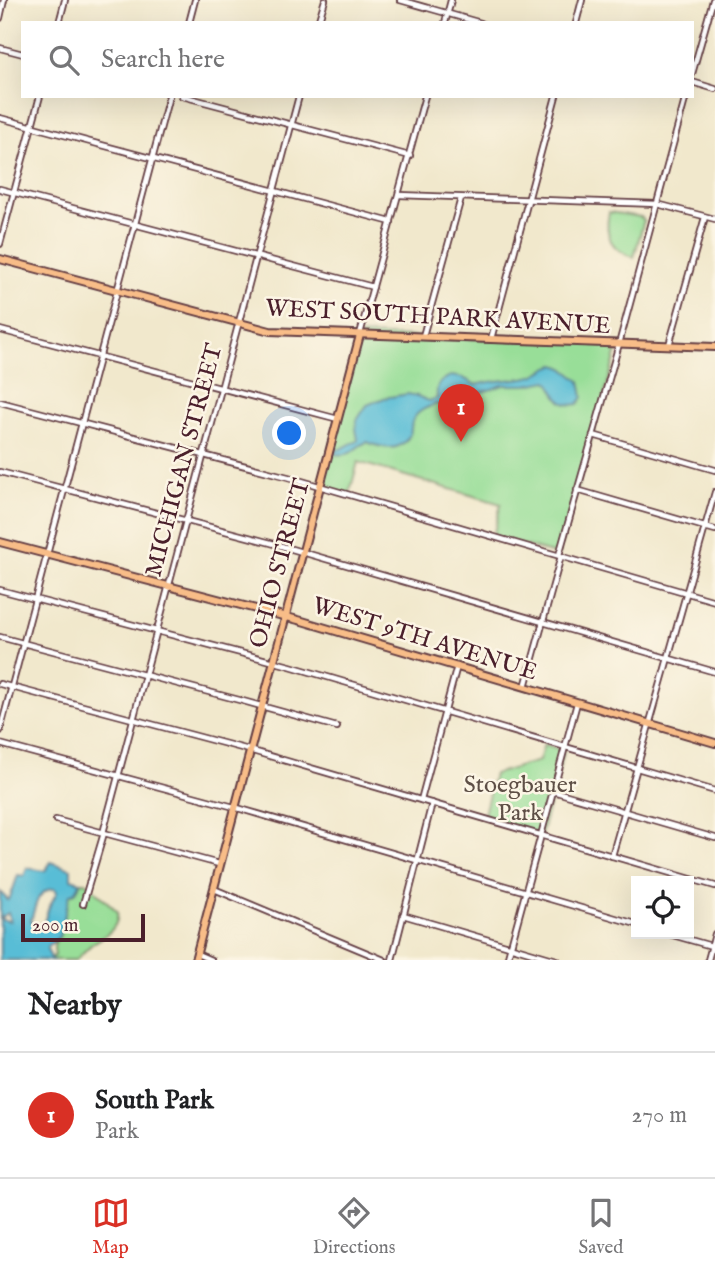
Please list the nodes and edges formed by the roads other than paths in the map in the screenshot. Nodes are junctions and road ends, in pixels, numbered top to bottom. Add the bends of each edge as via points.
1 (4, 0) edge
2 (65, 0) edge
3 (195, 0) edge
4 (324, 0) edge
5 (400, 0) edge
6 (451, 0) edge
7 (582, 0) edge
8 (713, 0) edge
9 (447, 13) junction
10 (0, 18) edge
11 (60, 21) edge
12 (189, 21) edge
13 (319, 21) edge
14 (445, 21) edge
15 (474, 21) edge
16 (577, 21) edge
17 (0, 48) edge
18 (21, 53) edge
19 (694, 67) edge
20 (694, 83) edge
21 (715, 89) edge
22 (39, 98) edge
23 (168, 98) edge
24 (190, 98) edge
25 (298, 98) edge
26 (424, 98) edge
27 (555, 98) edge
28 (685, 98) edge
29 (0, 118) edge
30 (291, 125) junction
31 (32, 126) junction
32 (410, 156) junction
33 (152, 158) junction
34 (0, 189) edge
35 (273, 191) junction
36 (14, 192) junction
37 (399, 195) junction
38 (461, 198) junction
39 (528, 200) junction
40 (657, 204) junction
41 (705, 217) junction
42 (715, 219) edge
43 (391, 222) junction
44 (134, 225) junction
45 (0, 244) edge
46 (256, 257) junction
47 (0, 259) edge
48 (373, 287) junction
49 (117, 290) junction
50 (238, 322) junction
51 (0, 330) edge
52 (360, 335) junction
53 (423, 337) junction
54 (491, 340) junction
55 (619, 344) junction
56 (668, 346) junction
57 (715, 347) edge
58 (99, 356) junction
59 (221, 389) junction
60 (0, 402) edge
61 (338, 419) junction
62 (82, 422) junction
63 (593, 435) junction
64 (203, 454) junction
65 (715, 470) edge
66 (0, 471) edge
67 (320, 486) junction
68 (64, 489) junction
69 (577, 489) junction
70 (715, 492) edge
71 (185, 520) junction
72 (705, 526) junction
73 (715, 530) edge
74 (0, 542) edge
75 (302, 552) junction
76 (47, 554) junction
77 (560, 555) junction
78 (167, 586) junction
79 (0, 590) edge
80 (686, 593) junction
81 (35, 599) junction
82 (715, 601) edge
83 (284, 616) junction
84 (543, 622) junction
85 (156, 631) junction
86 (0, 637) edge
87 (24, 643) junction
88 (667, 658) junction
89 (273, 662) junction
90 (457, 666) junction
91 (715, 672) edge
92 (144, 675) junction
93 (0, 684) edge
94 (12, 687) junction
95 (524, 688) junction
96 (577, 703) junction
97 (261, 706) junction
98 (445, 711) junction
99 (133, 719) junction
100 (649, 724) junction
101 (337, 727) dead end
102 (0, 731) edge
103 (715, 743) edge
104 (0, 744) edge
105 (565, 747) junction
106 (249, 750) junction
107 (637, 768) junction
108 (117, 776) junction
109 (715, 790) edge
110 (554, 791) junction
111 (421, 800) junction
112 (432, 803) junction
113 (234, 807) junction
114 (625, 812) junction
115 (56, 820) dead end
116 (103, 833) junction
117 (541, 835) junction
118 (715, 838) edge
119 (612, 856) junction
120 (417, 860) junction
121 (219, 864) junction
122 (715, 886) edge
123 (213, 888) junction
124 (526, 892) junction
125 (83, 904) dead end
126 (403, 915) junction
127 (631, 923) edge
128 (715, 934) edge
129 (688, 939) edge
130 (510, 946) junction
131 (713, 946) edge
132 (195, 957) edge
133 (211, 960) edge
134 (384, 960) edge
135 (391, 960) edge
136 (507, 960) edge
137 (557, 960) edge
138 (708, 960) edge

1 - 10 street
2 - 11 street
3 - 12 street
4 - 13 street
5 - 9 street
6 - 9 street
7 - 16 street
8 - 19 street
9 - 14 street
9 - 15 street
17 - 18 street
20 - 21 street
22 - 31 street
23 - 33 street
24 - 30 street
25 - 30 street, MICHIGAN STREET
26 - 32 street, OHIO STREET
27 - 39 street
28 - 40 street
29 - 31 street
30 - 32 street
30 - 35 street, MICHIGAN STREET
31 - 33 street
31 - 36 street
32 - 37 street, OHIO STREET
33 - 35 street
33 - 44 street
34 - 36 street
35 - 43 street
35 - 46 street, MICHIGAN STREET
36 - 44 street
36 - 45 street
37 - 38 street
37 - 43 street, OHIO STREET
38 - 39 street
38 - 53 street
39 - 40 street
39 - 54 street
40 - 41 street
40 - 55 street
41 - 42 street
41 - 56 street
43 - 48 street, OHIO STREET
44 - 46 street
44 - 49 street
46 - 48 street
46 - 50 street, MICHIGAN STREET
47 - 49 main road, WEST SOUTH PARK AVENUE
48 - 52 street, OHIO STREET
49 - 50 main road, WEST SOUTH PARK AVENUE
49 - 58 street
50 - 52 main road, WEST SOUTH PARK AVENUE via 270,331
50 - 59 street, MICHIGAN STREET
51 - 58 street
52 - 53 main road, WEST SOUTH PARK AVENUE
52 - 61 main road, OHIO STREET
53 - 54 main road, WEST SOUTH PARK AVENUE
54 - 55 main road, WEST SOUTH PARK AVENUE
55 - 56 main road, WEST SOUTH PARK AVENUE
55 - 63 street
56 - 57 main road, WEST SOUTH PARK AVENUE
58 - 59 street
58 - 62 street
59 - 61 street
59 - 64 street, MICHIGAN STREET
60 - 62 street
61 - 67 main road, OHIO STREET
62 - 64 street
62 - 68 street
63 - 65 street
63 - 69 street
64 - 67 street
64 - 71 street, MICHIGAN STREET
66 - 68 street
67 - 75 main road, OHIO STREET
67 - 77 street
68 - 71 street
68 - 76 street
69 - 72 street
69 - 77 street
70 - 72 street
71 - 75 street
71 - 78 street, MICHIGAN STREET
72 - 73 street
72 - 80 street
74 - 76 main road, WEST 9TH AVENUE
75 - 83 main road, OHIO STREET
75 - 84 street
76 - 78 main road, WEST 9TH AVENUE
76 - 81 street
77 - 80 street
77 - 84 street
78 - 83 main road, WEST 9TH AVENUE
78 - 85 street, MICHIGAN STREET
79 - 81 street
80 - 82 street
80 - 88 street
81 - 85 street
81 - 87 street
83 - 89 main road, OHIO STREET
83 - 90 main road, WEST 9TH AVENUE
84 - 88 street
84 - 95 street
85 - 89 street
85 - 92 street, MICHIGAN STREET
86 - 87 street
87 - 92 street
87 - 94 street
88 - 91 street
88 - 100 street
89 - 97 main road, OHIO STREET
89 - 98 street
90 - 95 main road, WEST 9TH AVENUE
90 - 98 street
92 - 97 street
92 - 99 street, MICHIGAN STREET
93 - 94 street
94 - 99 street
94 - 102 street
95 - 96 main road, WEST 9TH AVENUE
96 - 100 main road, WEST 9TH AVENUE
96 - 105 street
97 - 101 street
97 - 106 main road, OHIO STREET
98 - 105 street
98 - 111 street
99 - 106 street
99 - 108 street, MICHIGAN STREET
100 - 103 main road, WEST 9TH AVENUE
100 - 107 street
104 - 108 street
105 - 107 street
105 - 110 street
106 - 111 street
106 - 113 main road, OHIO STREET
107 - 109 street
107 - 114 street
108 - 113 street
108 - 116 street, MICHIGAN STREET
110 - 114 street
110 - 117 street
111 - 112 street
112 - 117 street
112 - 120 street
113 - 120 street
113 - 121 main road, OHIO STREET
114 - 118 street
114 - 119 street
115 - 116 street
116 - 121 street
116 - 125 street, MICHIGAN STREET
117 - 119 street
117 - 124 street
119 - 122 street
120 - 124 street
120 - 126 street
121 - 123 main road, OHIO STREET
123 - 132 main road, OHIO STREET
123 - 134 street
124 - 127 street
124 - 130 street
126 - 130 street
126 - 135 street
128 - 131 street
129 - 131 street
130 - 136 street
130 - 137 street
131 - 138 street
132 - 133 street

